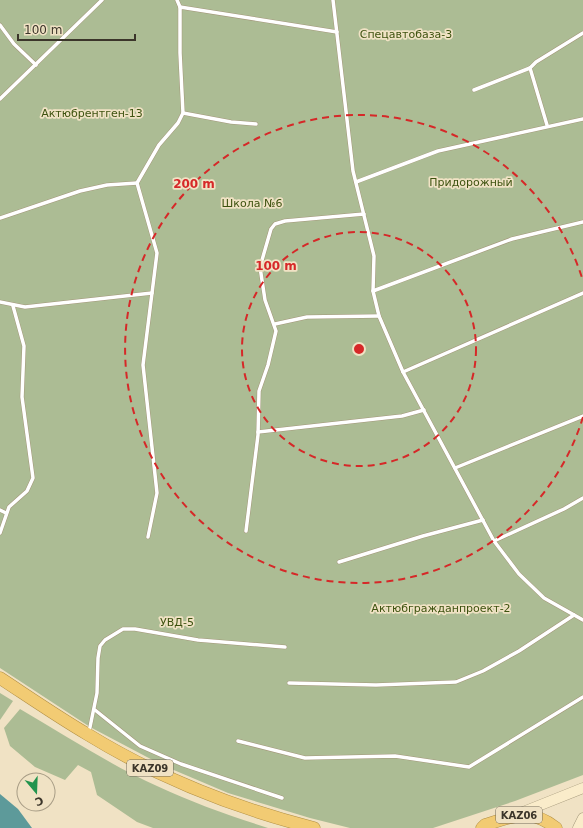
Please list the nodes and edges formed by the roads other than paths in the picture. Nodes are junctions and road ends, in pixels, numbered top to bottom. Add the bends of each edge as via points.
1 (102, 0) edge
2 (177, 0) edge
3 (333, 0) edge
4 (180, 7) junction
5 (0, 25) edge
6 (337, 32) junction
7 (583, 33) edge
8 (36, 65) junction
9 (530, 68) junction
10 (474, 90) dead end
11 (0, 99) edge
12 (183, 113) junction
13 (583, 119) edge
14 (256, 124) dead end
15 (547, 126) junction
16 (356, 182) junction
17 (137, 183) junction
18 (364, 214) junction
19 (0, 218) edge
20 (583, 222) edge
21 (373, 292) junction
22 (152, 293) junction
23 (583, 294) edge
24 (0, 302) edge
25 (13, 306) junction
26 (379, 316) junction
27 (275, 324) junction
28 (403, 372) junction
29 (424, 410) junction
30 (583, 416) edge
31 (258, 432) junction
32 (455, 468) junction
33 (583, 498) edge
34 (0, 510) edge
35 (6, 514) junction
36 (483, 520) junction
37 (246, 532) dead end
38 (0, 533) edge
39 (148, 537) dead end
40 (494, 541) junction
41 (339, 562) dead end
42 (574, 615) junction
43 (583, 620) edge
44 (285, 647) dead end
45 (0, 678) edge
46 (288, 683) dead end
47 (583, 697) edge
48 (95, 710) junction
49 (88, 735) junction
50 (238, 741) dead end
51 (583, 788) edge
52 (282, 798) dead end
53 (516, 814) junction
54 (583, 818) edge
55 (481, 827) edge
56 (314, 828) edge
57 (556, 828) edge
58 (578, 828) edge

1 - 8 lane
2 - 4 lane
3 - 6 lane
4 - 6 lane
4 - 12 lane
5 - 8 lane via 14,44
6 - 16 lane
7 - 9 lane
8 - 11 lane
9 - 10 lane
9 - 15 lane
12 - 14 lane
12 - 17 lane via 178,124 159,145
13 - 15 lane
15 - 16 lane via 438,151
16 - 18 lane
17 - 19 lane via 107,185 80,191
17 - 22 lane via 157,253
18 - 21 lane via 374,256
18 - 27 lane via 275,224 271,229 260,267 265,300
20 - 21 lane via 512,239
21 - 26 lane
22 - 25 lane via 25,307
22 - 39 lane via 143,365 158,493
23 - 28 lane
24 - 25 lane
25 - 35 lane via 24,346 22,397 33,478 27,491 16,499
26 - 27 lane via 307,318
26 - 28 lane
27 - 31 lane via 276,331 268,365 259,391
28 - 29 lane
29 - 31 lane via 402,416
29 - 32 lane
30 - 32 lane
31 - 37 lane
32 - 36 lane
33 - 40 lane
34 - 35 lane
35 - 38 lane
36 - 40 lane
36 - 41 lane
40 - 42 lane via 519,574 544,598
42 - 43 lane
42 - 46 lane via 501,661 456,682 376,685
44 - 48 lane via 198,640 123,629 100,646
45 - 49 highway, KAZ09
47 - 50 lane via 469,767 394,756 305,758
48 - 49 lane
48 - 52 lane via 140,746 181,764
49 - 56 highway, KAZ09 via 162,774 227,801
51 - 53 main road
53 - 55 highway, KАZ06
53 - 57 highway, KАZ06 via 533,816 549,822
54 - 58 main road

